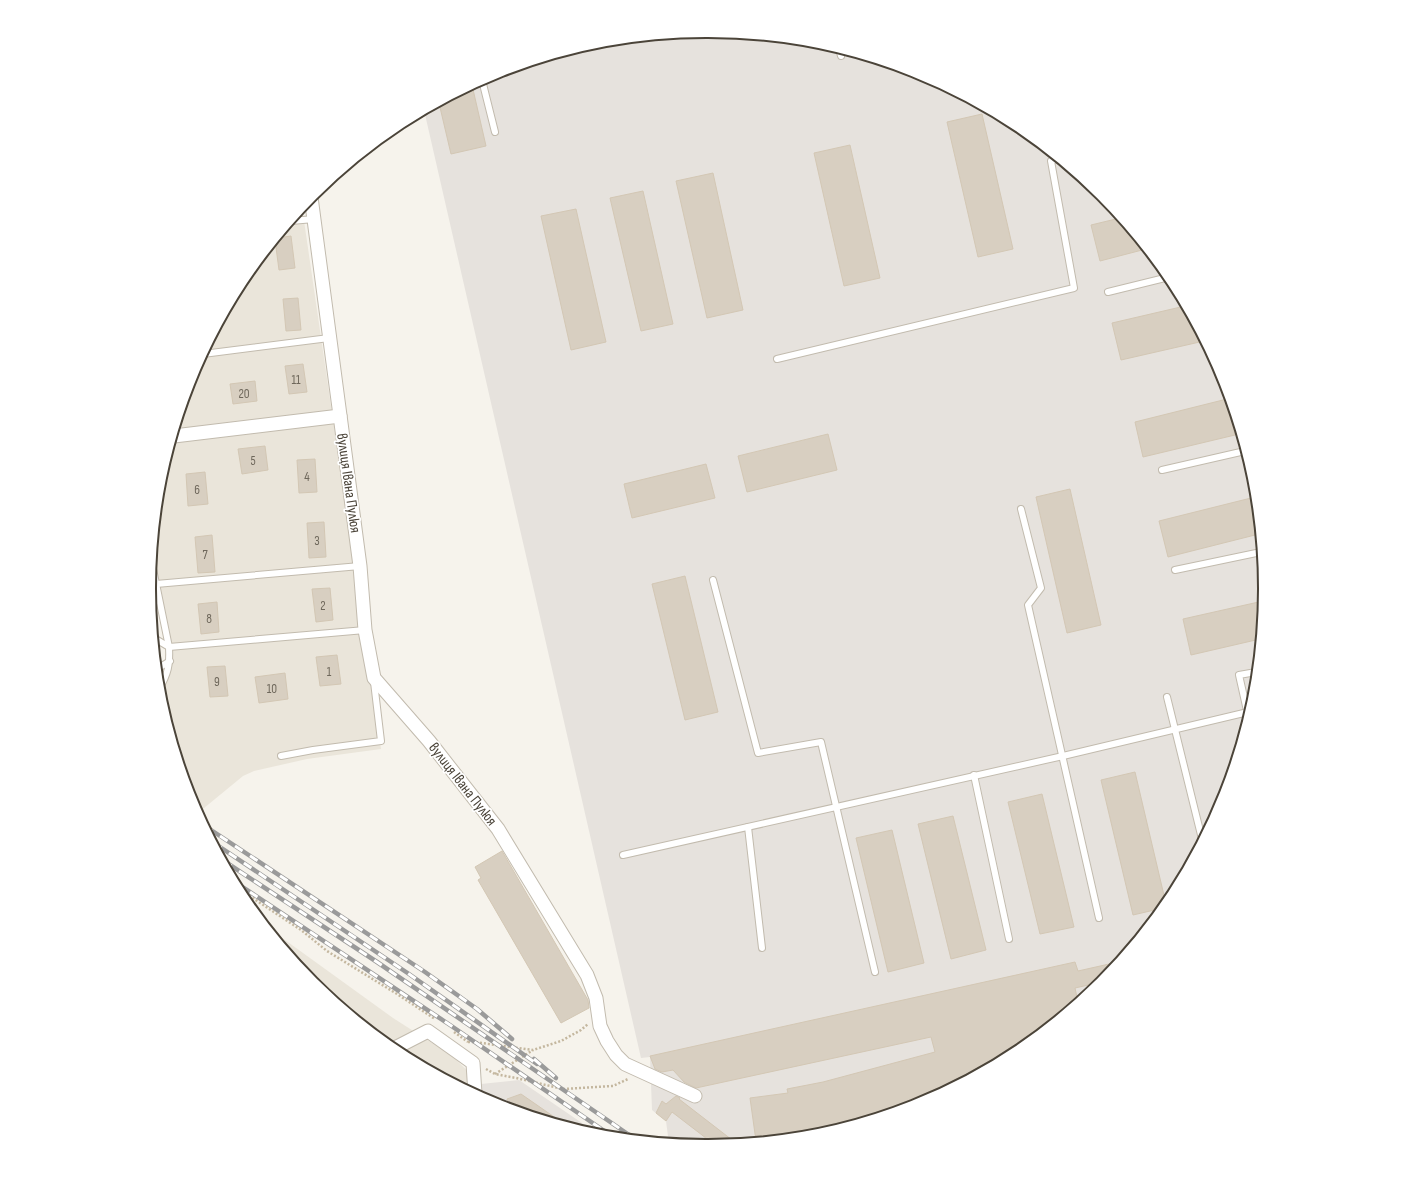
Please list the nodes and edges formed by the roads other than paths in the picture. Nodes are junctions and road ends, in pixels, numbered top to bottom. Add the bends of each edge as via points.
1 (483, 86) edge
2 (495, 132) dead end
3 (1052, 161) edge
4 (312, 205) edge
5 (314, 219) junction
6 (298, 220) edge
7 (1162, 279) edge
8 (1108, 292) dead end
9 (329, 338) junction
10 (209, 353) edge
11 (777, 359) dead end
12 (340, 416) junction
13 (178, 435) edge
14 (1240, 452) edge
15 (1162, 470) dead end
16 (1021, 509) dead end
17 (1256, 553) edge
18 (360, 566) junction
19 (1175, 570) dead end
20 (713, 580) dead end
21 (156, 584) joint
22 (365, 630) junction
23 (159, 642) edge
24 (169, 648) junction
25 (170, 661) junction
26 (162, 666) edge
27 (1251, 673) edge
28 (374, 678) junction
29 (164, 680) edge
30 (1167, 697) dead end
31 (1245, 703) edge
32 (1243, 715) edge
33 (1176, 729) junction
34 (281, 756) dead end
35 (1063, 756) junction
36 (974, 775) junction
37 (837, 806) junction
38 (748, 827) junction
39 (1201, 833) edge
40 (623, 855) dead end
41 (1099, 918) dead end
42 (1010, 938) dead end
43 (762, 948) dead end
44 (875, 972) dead end
45 (400, 1045) edge
46 (475, 1087) edge
47 (695, 1096) dead end

1 - 2 lane
3 - 11 lane via 1074,288
4 - 5 street, вулиця Івана Пулюя
5 - 6 lane
5 - 9 street, вулиця Івана Пулюя
7 - 8 lane
9 - 10 lane
9 - 12 street, вулиця Івана Пулюя
12 - 13 street, вулиця Івана Пулюя
12 - 18 street, вулиця Івана Пулюя
14 - 15 lane
16 - 35 lane via 1041,588 1028,605
17 - 19 lane
18 - 21 lane
18 - 22 street, вулиця Івана Пулюя
20 - 37 lane via 758,753 821,742
21 - 24 lane
22 - 24 lane
22 - 28 street, вулиця Івана Пулюя
23 - 24 lane
24 - 25 lane
25 - 26 lane
25 - 29 lane
27 - 31 lane via 1239,675
28 - 34 lane via 381,741
28 - 47 street, вулиця Івана Пулюя via 429,741 498,829 587,975 596,998 600,1026 616,1055 625,1064
30 - 33 lane
32 - 33 lane
33 - 35 lane
33 - 39 lane
35 - 36 lane
35 - 41 lane
36 - 37 lane
36 - 42 lane
37 - 38 lane
37 - 44 lane
38 - 40 lane
38 - 43 lane
45 - 46 street via 428,1031 473,1063

